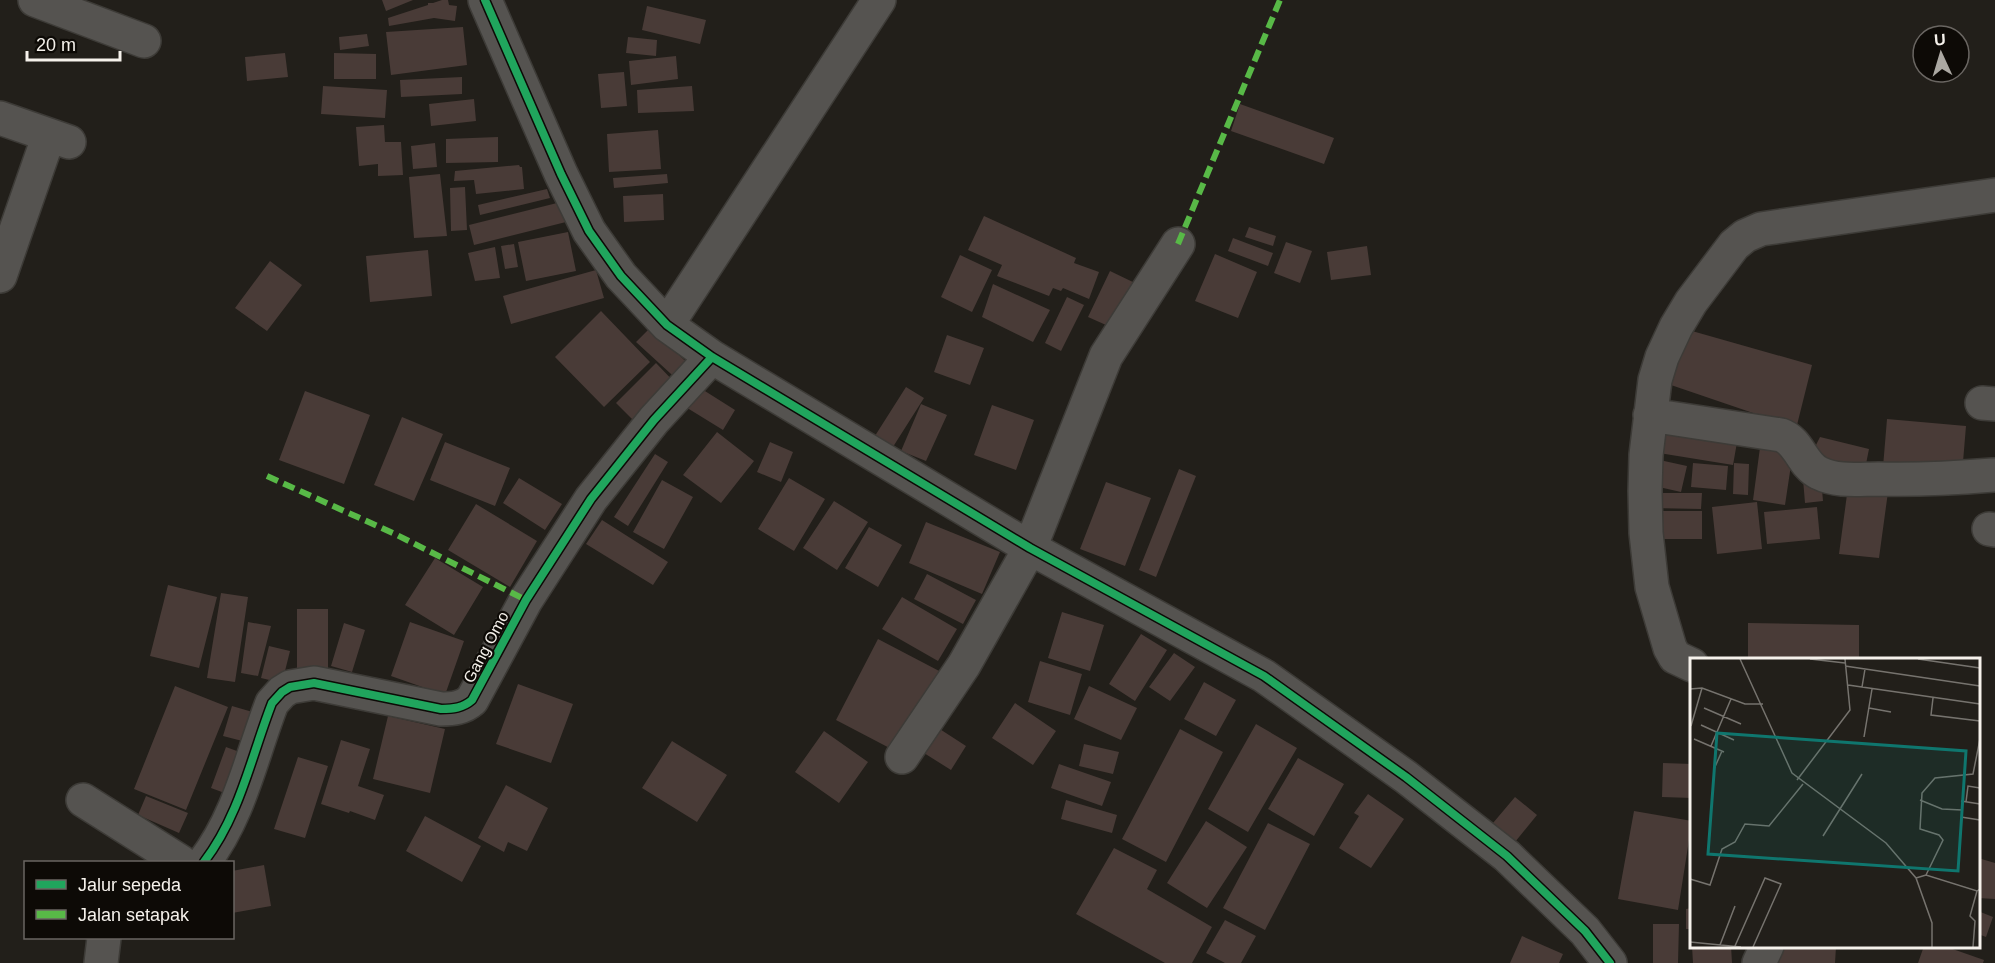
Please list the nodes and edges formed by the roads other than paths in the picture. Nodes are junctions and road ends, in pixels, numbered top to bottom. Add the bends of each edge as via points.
1 (34, 0) edge
2 (485, 0) edge
3 (879, 0) edge
4 (144, 41) dead end
5 (0, 118) edge
6 (1995, 195) edge
7 (1178, 244) dead end
8 (0, 276) edge
9 (667, 325) junction
10 (712, 357) junction
11 (1650, 415) junction
12 (1993, 475) dead end
13 (1030, 548) junction
14 (1690, 664) edge
15 (902, 757) dead end
16 (83, 800) dead end
17 (180, 861) edge
18 (205, 861) edge
19 (104, 939) edge
20 (1766, 948) edge
21 (101, 963) edge
22 (1610, 963) edge
23 (1759, 963) edge

1 - 4 street
2 - 9 street via 588,231 621,276
3 - 9 street
5 - 8 street via 60,138
6 - 11 street via 1761,229 1745,236 1726,254 1676,327 1655,380
7 - 13 street via 1106,356
9 - 10 street
10 - 13 street
10 - 18 street, Gang Omo via 654,420 591,499 526,600 472,700 458,708 441,709 314,683 290,687 272,703 242,792 222,837
11 - 12 street via 1781,435 1791,440 1813,470 1831,477 1933,479
11 - 14 street via 1645,491 1652,587 1670,648 1676,657
13 - 15 street via 964,665
13 - 22 street via 1264,676 1406,777 1507,856 1585,931
16 - 17 street
19 - 21 street
20 - 23 street

